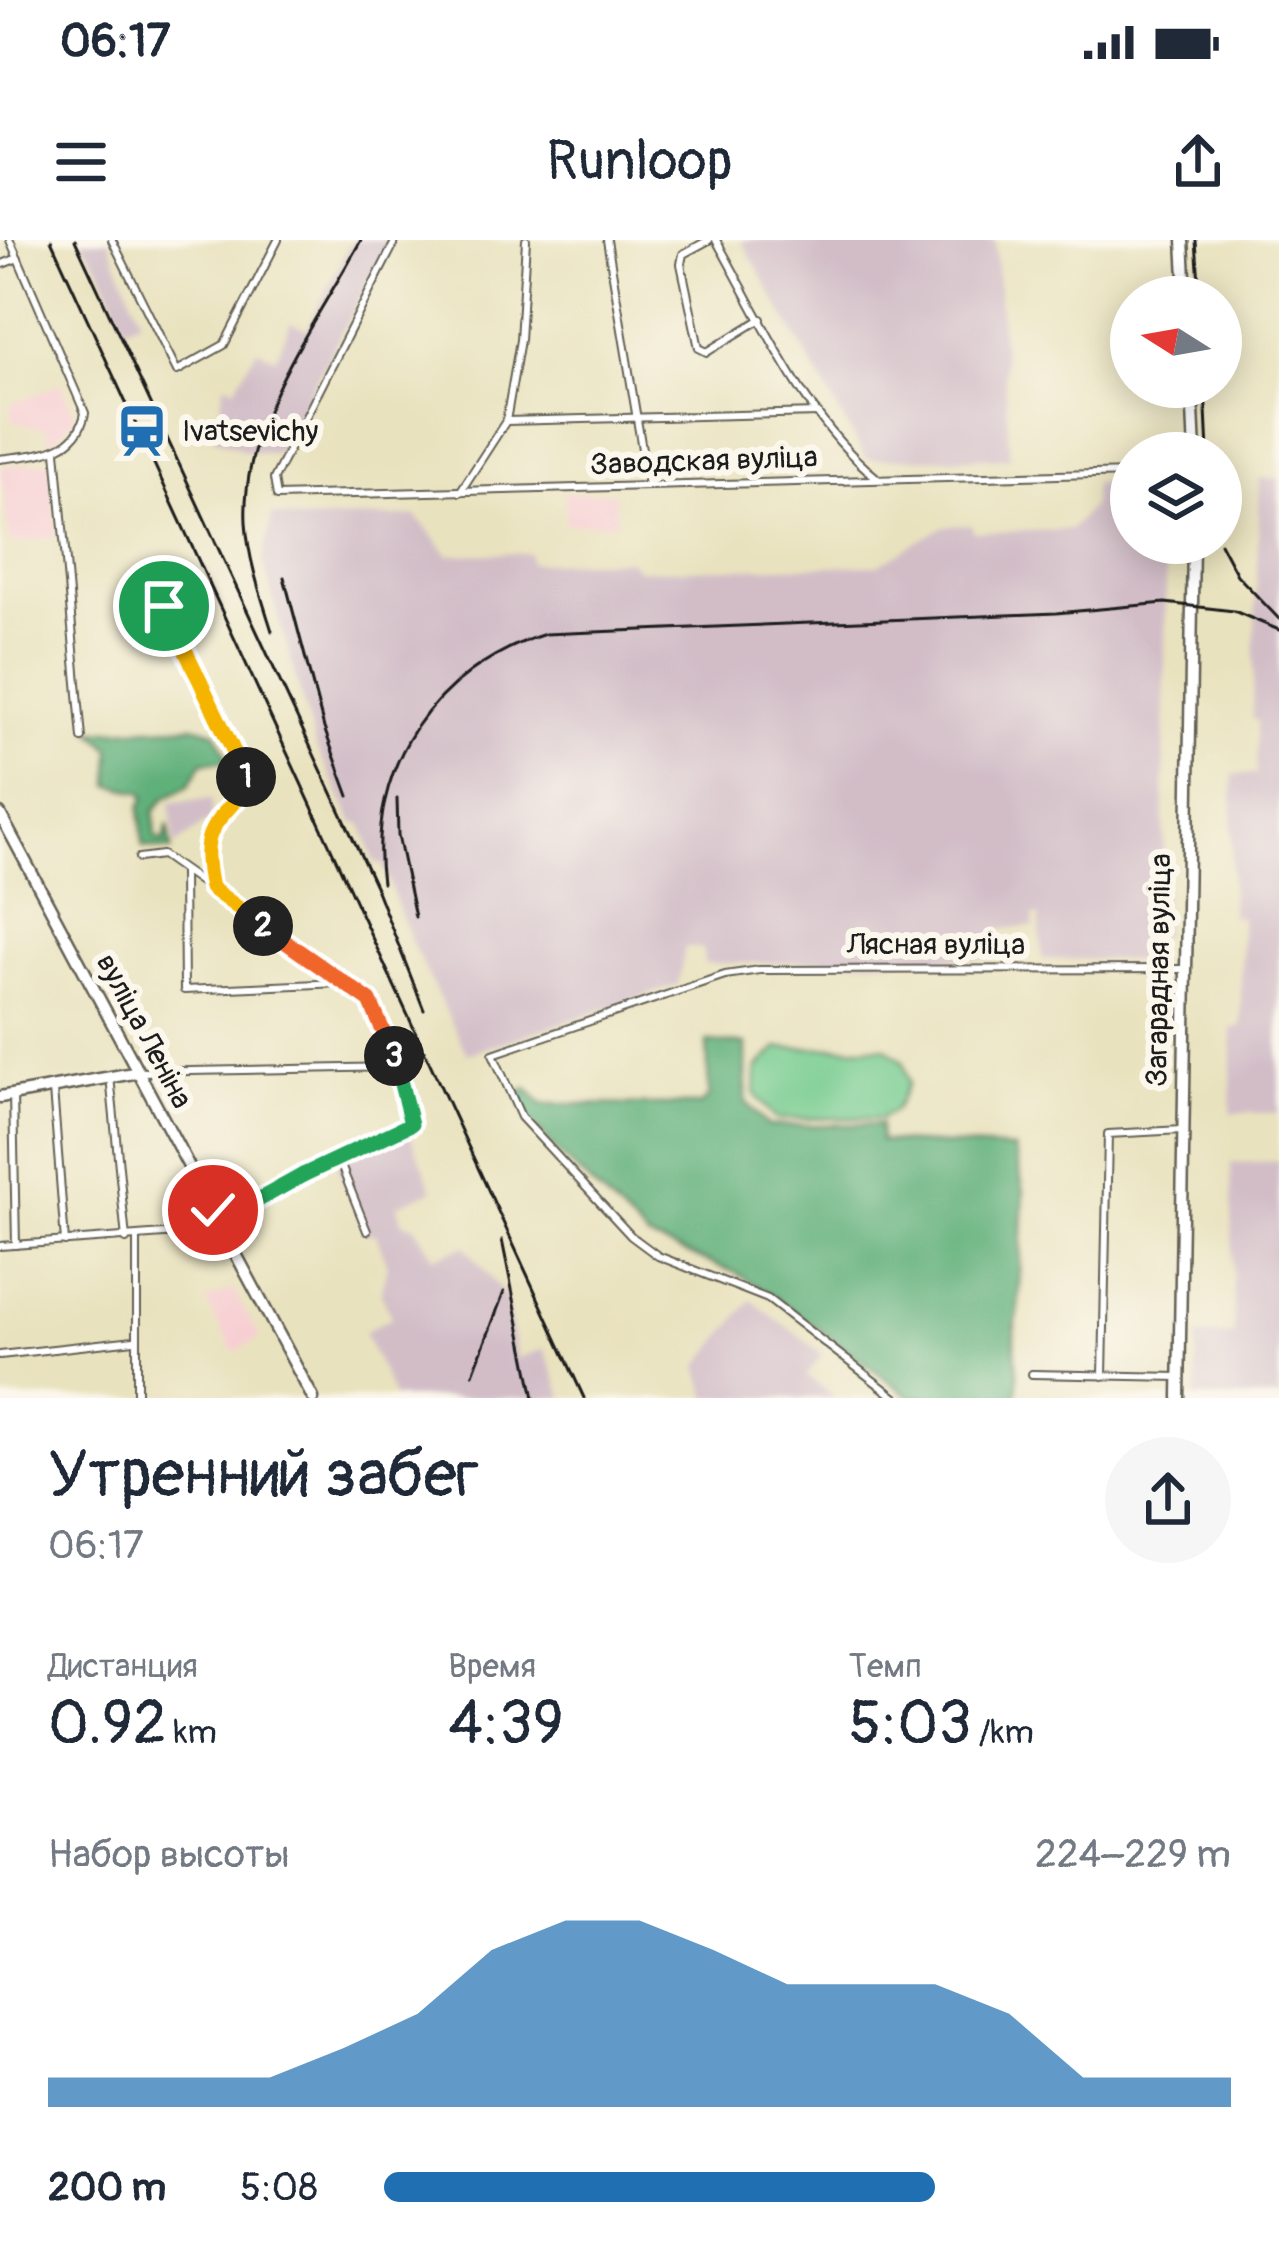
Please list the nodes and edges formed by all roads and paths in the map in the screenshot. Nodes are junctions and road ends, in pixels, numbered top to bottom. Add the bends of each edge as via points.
1 (10, 240) edge
2 (112, 240) edge
3 (278, 240) edge
4 (396, 240) edge
5 (526, 240) edge
6 (608, 240) edge
7 (713, 240) edge
8 (1183, 240) edge
9 (18, 258) junction
10 (0, 265) edge
11 (1185, 276) edge
12 (761, 319) junction
13 (818, 413) junction
14 (640, 417) junction
15 (506, 421) junction
16 (56, 451) junction
17 (853, 459) junction
18 (0, 460) edge
19 (1110, 474) edge
20 (880, 480) junction
21 (854, 481) junction
22 (648, 486) junction
23 (460, 492) junction
24 (1193, 564) edge
25 (158, 591) dead end
26 (82, 738) dead end
27 (0, 814) edge
28 (139, 858) dead end
29 (183, 870) junction
30 (211, 888) junction
31 (1183, 969) junction
32 (344, 983) junction
33 (397, 1067) junction
34 (139, 1072) junction
35 (110, 1074) junction
36 (52, 1085) junction
37 (6, 1095) edge
38 (1182, 1130) junction
39 (338, 1158) junction
40 (219, 1222) junction
41 (368, 1231) dead end
42 (137, 1238) junction
43 (126, 1239) junction
44 (65, 1242) junction
45 (16, 1245) junction
46 (0, 1246) edge
47 (134, 1340) junction
48 (0, 1355) edge
49 (1032, 1374) dead end
50 (1103, 1376) junction
51 (1179, 1377) junction
52 (137, 1398) edge
53 (313, 1398) edge
54 (896, 1398) edge
55 (1179, 1398) edge

1 - 9 street
2 - 3 street via 177,371 224,345
4 - 23 street, Заводская вуліца via 274,479 277,496
5 - 15 street
6 - 14 street
7 - 12 street
7 - 12 street via 681,258 699,348 706,352
8 - 11 main road
9 - 10 street
9 - 16 street via 85,412 80,432
12 - 13 street
13 - 14 street
13 - 17 street
14 - 15 street
14 - 22 street
15 - 23 street
16 - 18 street
16 - 26 street
17 - 20 street
17 - 21 street
19 - 20 street, Заводская вуліца
20 - 21 street, Заводская вуліца
21 - 22 street, Заводская вуліца
22 - 23 street, Заводская вуліца
24 - 31 main road, Загарадная вуліца
25 - 30 street via 245,769 245,790 210,831
27 - 34 main road, вуліца Леніна
28 - 29 street via 162,855
29 - 30 street
29 - 32 street via 184,990
30 - 32 street
31 - 38 main road, Загарадная вуліца
31 - 54 street, Лясная вуліца via 760,970 493,1054 503,1086 549,1152 631,1236 658,1256 768,1299
32 - 33 street via 378,1013
33 - 34 street
33 - 39 street via 411,1124
34 - 35 main road
34 - 40 main road, вуліца Леніна
35 - 36 main road
35 - 43 street
36 - 37 main road
36 - 44 street
37 - 45 street
38 - 50 street via 1108,1134
38 - 51 main road, Загарадная вуліца
39 - 40 street
39 - 41 street
40 - 42 street via 205,1232
40 - 53 main road, вуліца Леніна
42 - 43 street
42 - 47 street
43 - 44 street
44 - 45 street
45 - 46 street
47 - 48 street
47 - 52 street
49 - 50 street
50 - 51 street
51 - 55 main road, Загарадная вуліца

